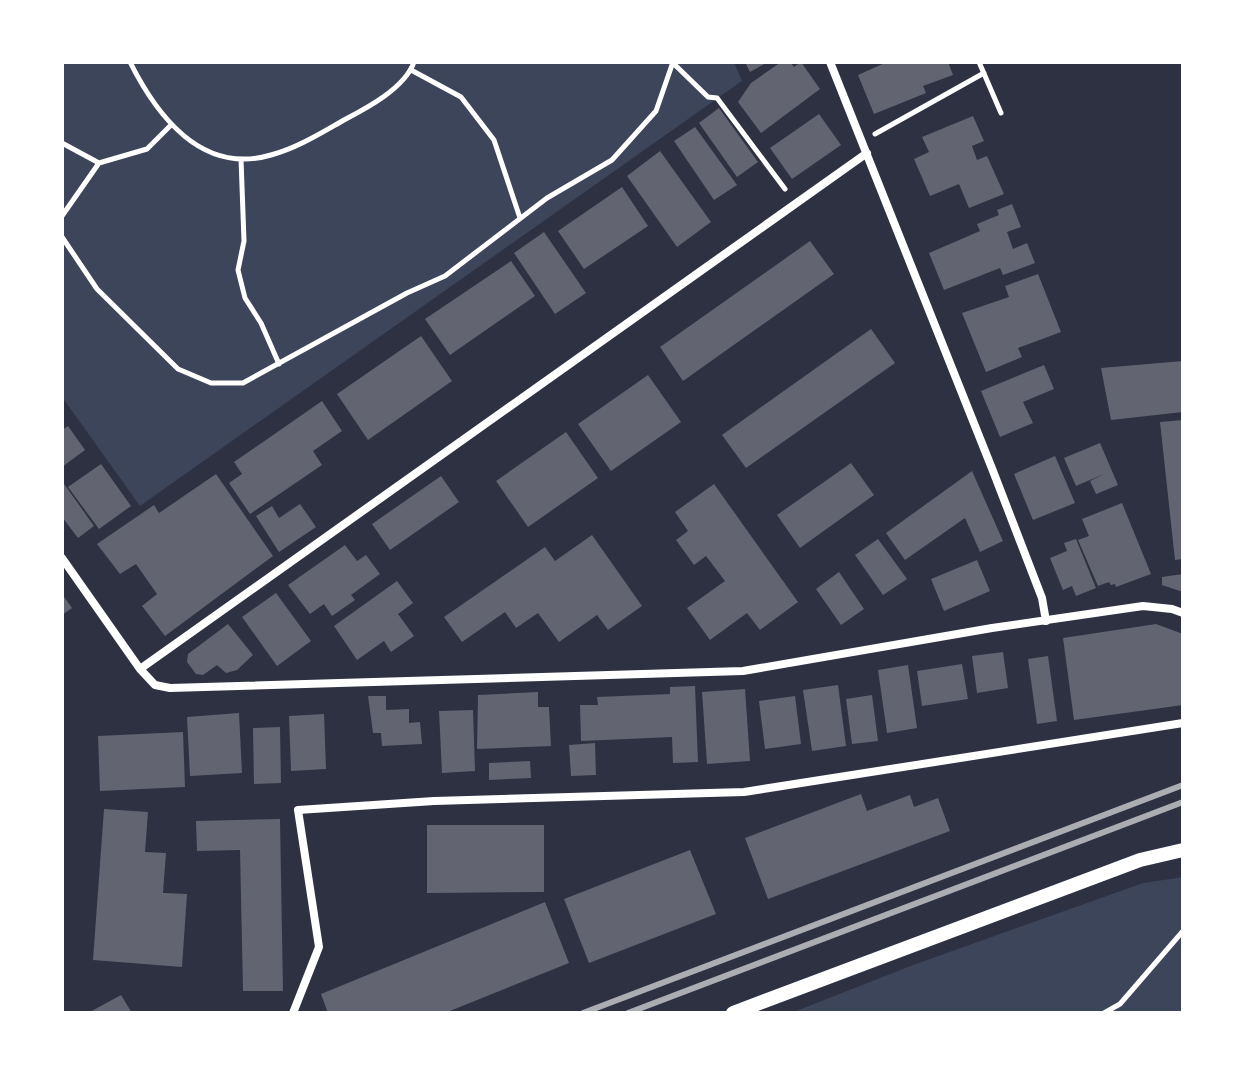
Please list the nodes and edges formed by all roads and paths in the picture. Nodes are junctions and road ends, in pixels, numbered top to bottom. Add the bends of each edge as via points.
1 (130, 62) edge
2 (414, 62) edge
3 (673, 62) edge
4 (830, 62) edge
5 (979, 62) edge
6 (411, 70) junction
7 (984, 73) junction
8 (1001, 113) dead end
9 (171, 125) junction
10 (875, 135) dead end
11 (62, 143) edge
12 (867, 153) junction
13 (241, 159) junction
14 (99, 163) junction
15 (795, 203) junction
16 (62, 216) edge
17 (520, 218) junction
18 (62, 237) edge
19 (279, 364) junction
20 (62, 558) edge
21 (1183, 613) edge
22 (1046, 621) junction
23 (140, 669) junction
24 (1183, 723) edge
25 (1183, 850) edge
26 (1183, 931) edge
27 (293, 1013) edge
28 (733, 1013) edge
29 (1104, 1013) edge

1 - 9 path
2 - 6 path
3 - 15 path via 708,97 717,98
3 - 17 path via 656,111 612,160
4 - 12 street
5 - 7 path
6 - 13 path via 359,112 310,139 271,156
6 - 17 path via 461,97 494,140
7 - 8 path
7 - 10 path
9 - 13 path via 216,156
9 - 14 path via 147,149
11 - 14 path
12 - 15 street
12 - 22 street via 1042,598
13 - 19 path via 244,241 238,270 245,298
14 - 16 path
15 - 23 street
17 - 19 path via 445,276
18 - 19 path via 97,289 178,369 211,383 243,383
20 - 23 street
21 - 22 street via 1143,606
22 - 23 street via 743,671 170,688 155,685
24 - 27 street via 744,792 298,810 319,947
25 - 28 street via 1140,860
26 - 29 path via 1120,1004

